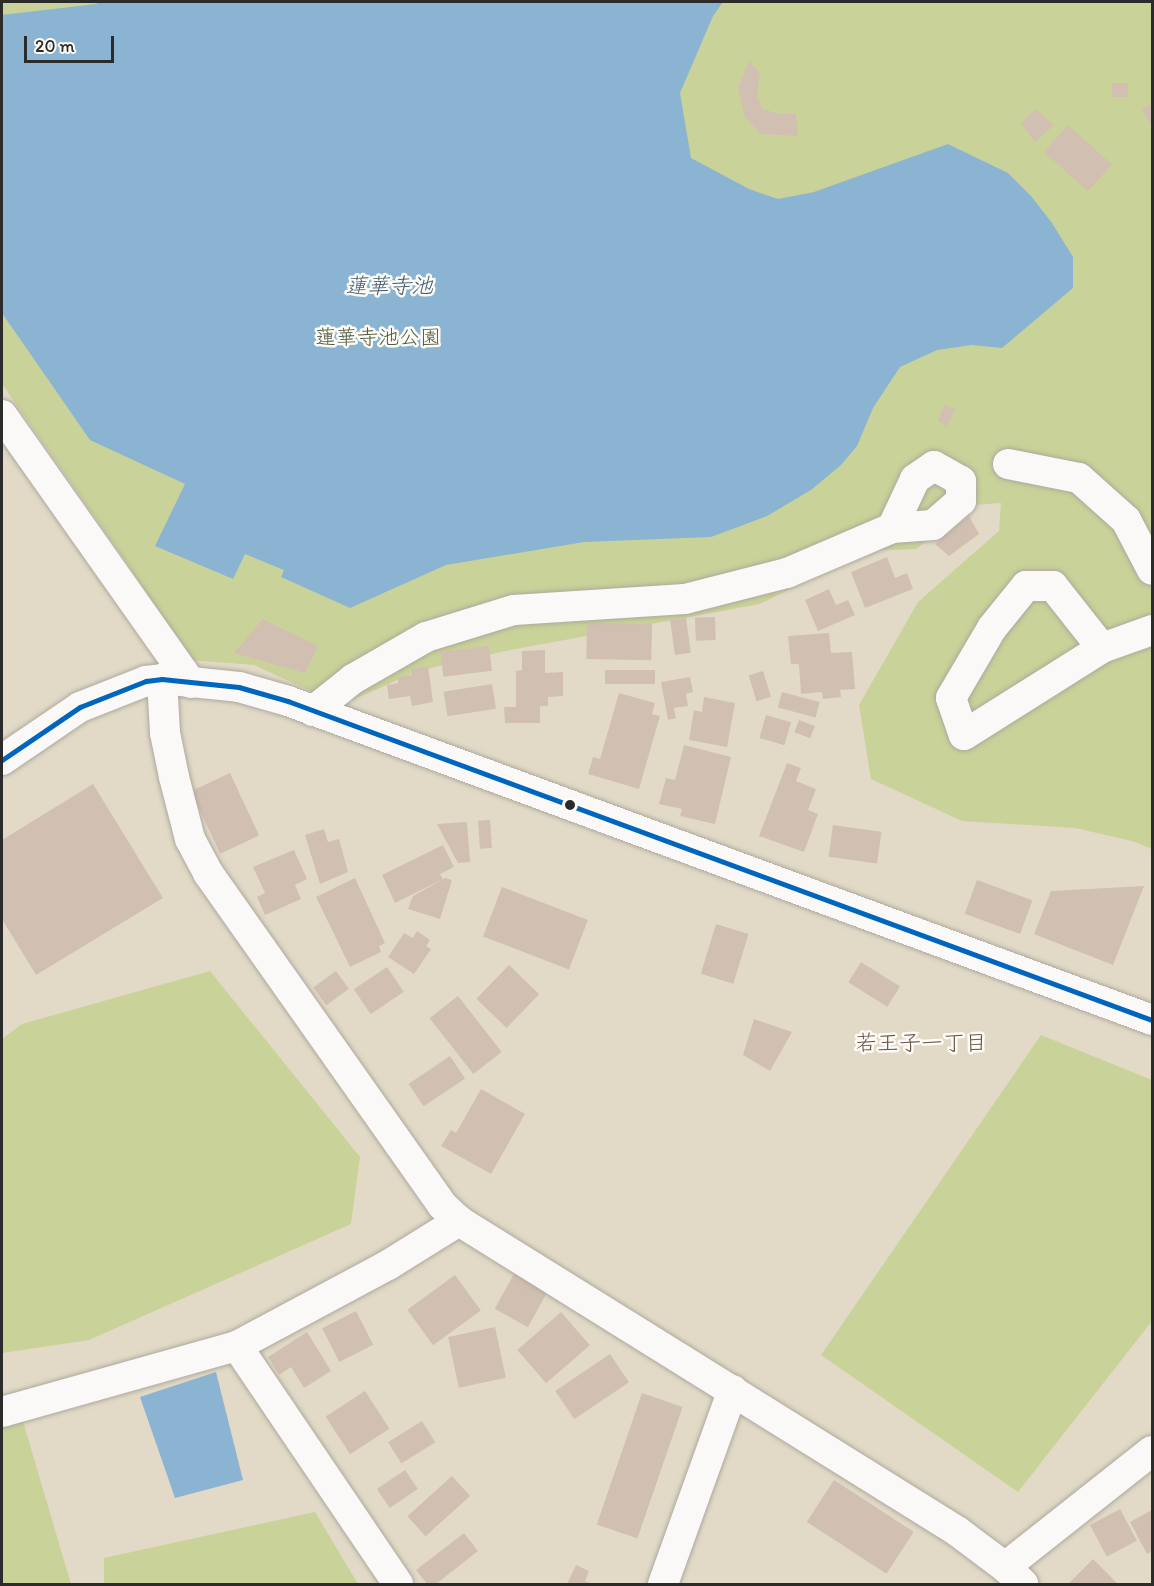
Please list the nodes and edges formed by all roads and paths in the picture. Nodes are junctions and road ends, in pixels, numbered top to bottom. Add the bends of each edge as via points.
1 (2, 415) edge
2 (1008, 464) dead end
3 (892, 528) dead end
4 (1152, 570) edge
5 (1152, 630) edge
6 (1102, 648) junction
7 (177, 681) junction
8 (313, 711) junction
9 (2, 760) edge
10 (1152, 1020) edge
11 (459, 1221) junction
12 (237, 1346) junction
13 (733, 1390) junction
14 (2, 1412) edge
15 (1152, 1451) edge
16 (1014, 1576) edge
17 (398, 1584) edge
18 (663, 1584) edge

1 - 7 street
2 - 4 street via 1079,478 1126,520
3 - 8 street via 787,573 685,599 514,610 426,637 353,679
5 - 6 street
6 - 6 street via 1053,586 1026,586 992,628 951,698 964,735
7 - 8 street via 239,687
7 - 9 street via 146,681 80,707
7 - 11 street via 165,733 190,839 208,873 422,1181
8 - 10 street
11 - 12 street via 388,1265
11 - 13 street
12 - 14 street
12 - 17 street
13 - 16 street via 957,1531
13 - 18 street
15 - 16 street

